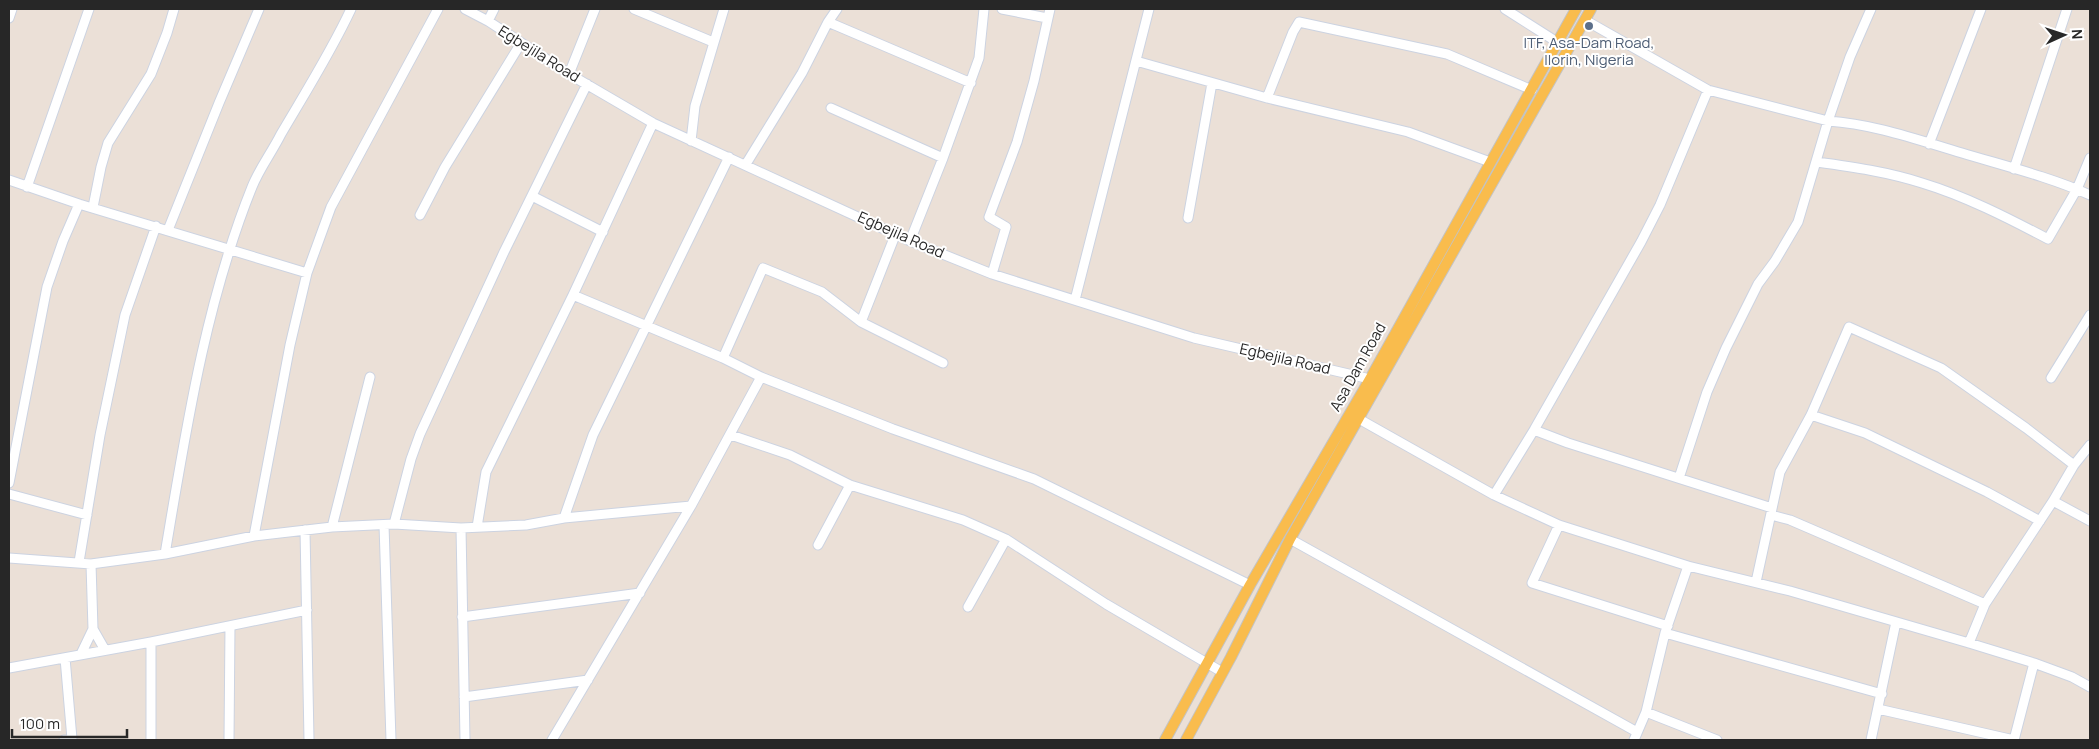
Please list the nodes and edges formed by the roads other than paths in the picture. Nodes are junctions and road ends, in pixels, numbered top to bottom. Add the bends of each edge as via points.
1 (12, 9) edge
2 (89, 9) edge
3 (174, 9) edge
4 (259, 9) edge
5 (350, 9) edge
6 (438, 9) edge
7 (465, 9) edge
8 (494, 9) edge
9 (596, 9) edge
10 (634, 9) edge
11 (724, 9) edge
12 (837, 9) edge
13 (984, 9) edge
14 (1002, 9) edge
15 (1050, 9) edge
16 (1149, 9) edge
17 (1505, 9) edge
18 (1576, 9) edge
19 (1592, 9) edge
20 (1871, 9) edge
21 (1981, 9) edge
22 (2067, 9) edge
23 (9, 18) edge
24 (1047, 18) junction
25 (1585, 20) junction
26 (488, 21) junction
27 (828, 22) junction
28 (713, 42) junction
29 (1557, 42) junction
30 (521, 43) junction
31 (1136, 61) junction
32 (569, 74) junction
33 (971, 83) junction
34 (1212, 83) junction
35 (587, 84) junction
36 (1532, 90) junction
37 (1708, 90) junction
38 (1267, 98) junction
39 (831, 108) dead end
40 (1828, 121) junction
41 (653, 123) junction
42 (691, 140) junction
43 (1929, 144) junction
44 (729, 157) junction
45 (943, 158) junction
46 (2090, 158) edge
47 (1490, 162) junction
48 (1818, 162) junction
49 (746, 164) junction
50 (2014, 169) junction
51 (9, 180) edge
52 (27, 187) junction
53 (2077, 189) junction
54 (2090, 195) edge
55 (532, 196) junction
56 (79, 204) junction
57 (93, 207) junction
58 (420, 215) dead end
59 (1188, 218) dead end
60 (156, 226) junction
61 (168, 230) junction
62 (603, 232) junction
63 (896, 233) junction
64 (910, 241) junction
65 (230, 249) junction
66 (307, 273) junction
67 (992, 274) junction
68 (573, 295) junction
69 (1075, 300) junction
70 (2090, 314) edge
71 (861, 322) junction
72 (648, 326) junction
73 (723, 358) junction
74 (942, 362) dead end
75 (370, 377) dead end
76 (761, 378) junction
77 (2051, 378) dead end
78 (1370, 379) junction
79 (1811, 415) junction
80 (1359, 419) junction
81 (1534, 430) junction
82 (731, 435) junction
83 (2090, 445) edge
84 (2074, 465) junction
85 (1680, 478) junction
86 (9, 483) edge
87 (850, 485) junction
88 (9, 494) edge
89 (1494, 495) junction
90 (2053, 501) junction
91 (691, 506) junction
92 (1772, 511) junction
93 (88, 516) junction
94 (564, 518) junction
95 (2040, 521) junction
96 (2090, 521) edge
97 (394, 524) junction
98 (384, 525) junction
99 (1560, 525) junction
100 (477, 527) junction
101 (332, 528) junction
102 (461, 528) junction
103 (305, 530) junction
104 (254, 536) junction
105 (1006, 539) junction
106 (1290, 539) junction
107 (818, 545) dead end
108 (164, 554) junction
109 (9, 558) edge
110 (79, 562) junction
111 (91, 564) junction
112 (1688, 566) junction
113 (1756, 582) junction
114 (1250, 585) junction
115 (640, 593) junction
116 (1985, 604) junction
117 (968, 607) dead end
118 (306, 610) junction
119 (462, 618) junction
120 (1896, 622) junction
121 (230, 626) junction
122 (1666, 629) junction
123 (93, 630) junction
124 (151, 642) junction
125 (1969, 643) junction
126 (106, 650) junction
127 (81, 654) junction
128 (65, 658) junction
129 (1208, 664) junction
130 (2034, 664) junction
131 (9, 668) edge
132 (1222, 672) junction
133 (588, 680) junction
134 (2090, 687) edge
135 (1882, 694) junction
136 (464, 697) junction
137 (1878, 709) junction
138 (1646, 712) junction
139 (1636, 736) edge
140 (69, 740) edge
141 (151, 740) edge
142 (230, 740) edge
143 (309, 740) edge
144 (391, 740) edge
145 (465, 740) edge
146 (552, 740) edge
147 (1165, 740) edge
148 (1186, 740) edge
149 (1717, 740) edge
150 (1871, 740) edge

1 - 23 street
2 - 52 street
3 - 57 street via 151,74 108,143
4 - 61 street
5 - 65 street via 337,38 252,186
6 - 66 street via 331,207
7 - 26 street, Egbejila Road
8 - 26 street
9 - 32 street
10 - 28 street
11 - 28 street
12 - 27 street
13 - 33 street via 979,58
14 - 24 street
15 - 24 street
16 - 31 street
17 - 29 street
18 - 29 main road, Asa Dam Road
19 - 25 main road, Asa Dam Road
20 - 40 street
21 - 43 street
22 - 50 street
24 - 67 street via 1018,142 989,217 1006,227
25 - 37 street
25 - 80 main road, Asa Dam Road
26 - 30 street, Egbejila Road
27 - 33 street
27 - 49 street via 802,73
28 - 42 street via 695,106
29 - 36 main road, Asa Dam Road
30 - 32 street, Egbejila Road
30 - 58 street via 445,167
31 - 34 street
31 - 69 street
32 - 35 street, Egbejila Road
33 - 45 street
34 - 38 street
34 - 59 street
35 - 41 street, Egbejila Road
35 - 55 street
36 - 38 street via 1447,54 1299,22
36 - 47 main road, Asa Dam Road
37 - 40 street
37 - 81 street via 1660,205
38 - 47 street via 1408,132
39 - 45 street
40 - 43 street via 1848,122
40 - 48 street
41 - 42 street, Egbejila Road
41 - 62 street
42 - 44 street, Egbejila Road
43 - 50 street
44 - 49 street, Egbejila Road
44 - 72 street
45 - 64 street
46 - 53 street
47 - 78 main road, Asa Dam Road
48 - 53 street via 1882,172 1924,183 2004,216 2048,239
48 - 85 street via 1798,222 1758,284 1726,348 1707,392
49 - 63 street, Egbejila Road
50 - 53 street
51 - 52 street
52 - 56 street
53 - 54 street
55 - 62 street
55 - 97 street via 420,434
56 - 57 street
56 - 86 street via 47,287
57 - 60 street
60 - 61 street
60 - 93 street via 125,315 100,435
61 - 65 street
62 - 68 street
63 - 64 street, Egbejila Road
63 - 71 street
64 - 67 street, Egbejila Road
65 - 66 street
65 - 108 street via 203,350
66 - 104 street
67 - 69 street, Egbejila Road
68 - 72 street
68 - 100 street via 486,472
69 - 78 street, Egbejila Road via 1194,338
70 - 77 street
71 - 73 street via 822,292 763,268
71 - 74 street
72 - 73 street
72 - 94 street via 594,435
73 - 76 street
75 - 101 street
76 - 82 street
76 - 114 street via 1034,478
78 - 114 main road, Asa Dam Road
79 - 84 street via 1849,327 1942,368
79 - 92 street via 1780,472
79 - 95 street via 1865,433
80 - 89 street
80 - 106 main road, Asa Dam Road
81 - 85 street
81 - 89 street
82 - 87 street via 790,455
82 - 91 street
83 - 84 street
84 - 90 street
85 - 92 street
87 - 105 street via 963,520
87 - 107 street
88 - 93 street
89 - 99 street
90 - 95 street
90 - 96 street
91 - 94 street
91 - 115 street
92 - 113 street
92 - 116 street
93 - 110 street
94 - 100 street
95 - 116 street
97 - 98 street
97 - 102 street
98 - 101 street
98 - 144 street
99 - 112 street
99 - 122 street via 1532,583
100 - 102 street
101 - 103 street
102 - 119 street
103 - 104 street
103 - 118 street
104 - 108 street
105 - 117 street
105 - 129 street via 1106,604
106 - 132 main road, Asa Dam Road
106 - 139 street
108 - 111 street
109 - 110 street
110 - 111 street
111 - 123 street
112 - 113 street
112 - 122 street
113 - 120 street
114 - 129 main road, Asa Dam Road
115 - 119 street
115 - 133 street
116 - 125 street
118 - 121 street
118 - 143 street
119 - 136 street
120 - 125 street
120 - 135 street
121 - 124 street
121 - 142 street
122 - 135 street via 1790,670
122 - 138 street
123 - 126 street
123 - 127 street
124 - 126 street
124 - 141 street
125 - 130 street
126 - 127 street
127 - 128 street
128 - 131 street
128 - 140 street
129 - 132 street
129 - 147 main road, Asa Dam Road
130 - 134 street
130 - 137 street via 2014,740
132 - 148 main road, Asa Dam Road
133 - 136 street
133 - 146 street
135 - 137 street
136 - 145 street
137 - 150 street
138 - 139 street
138 - 149 street

